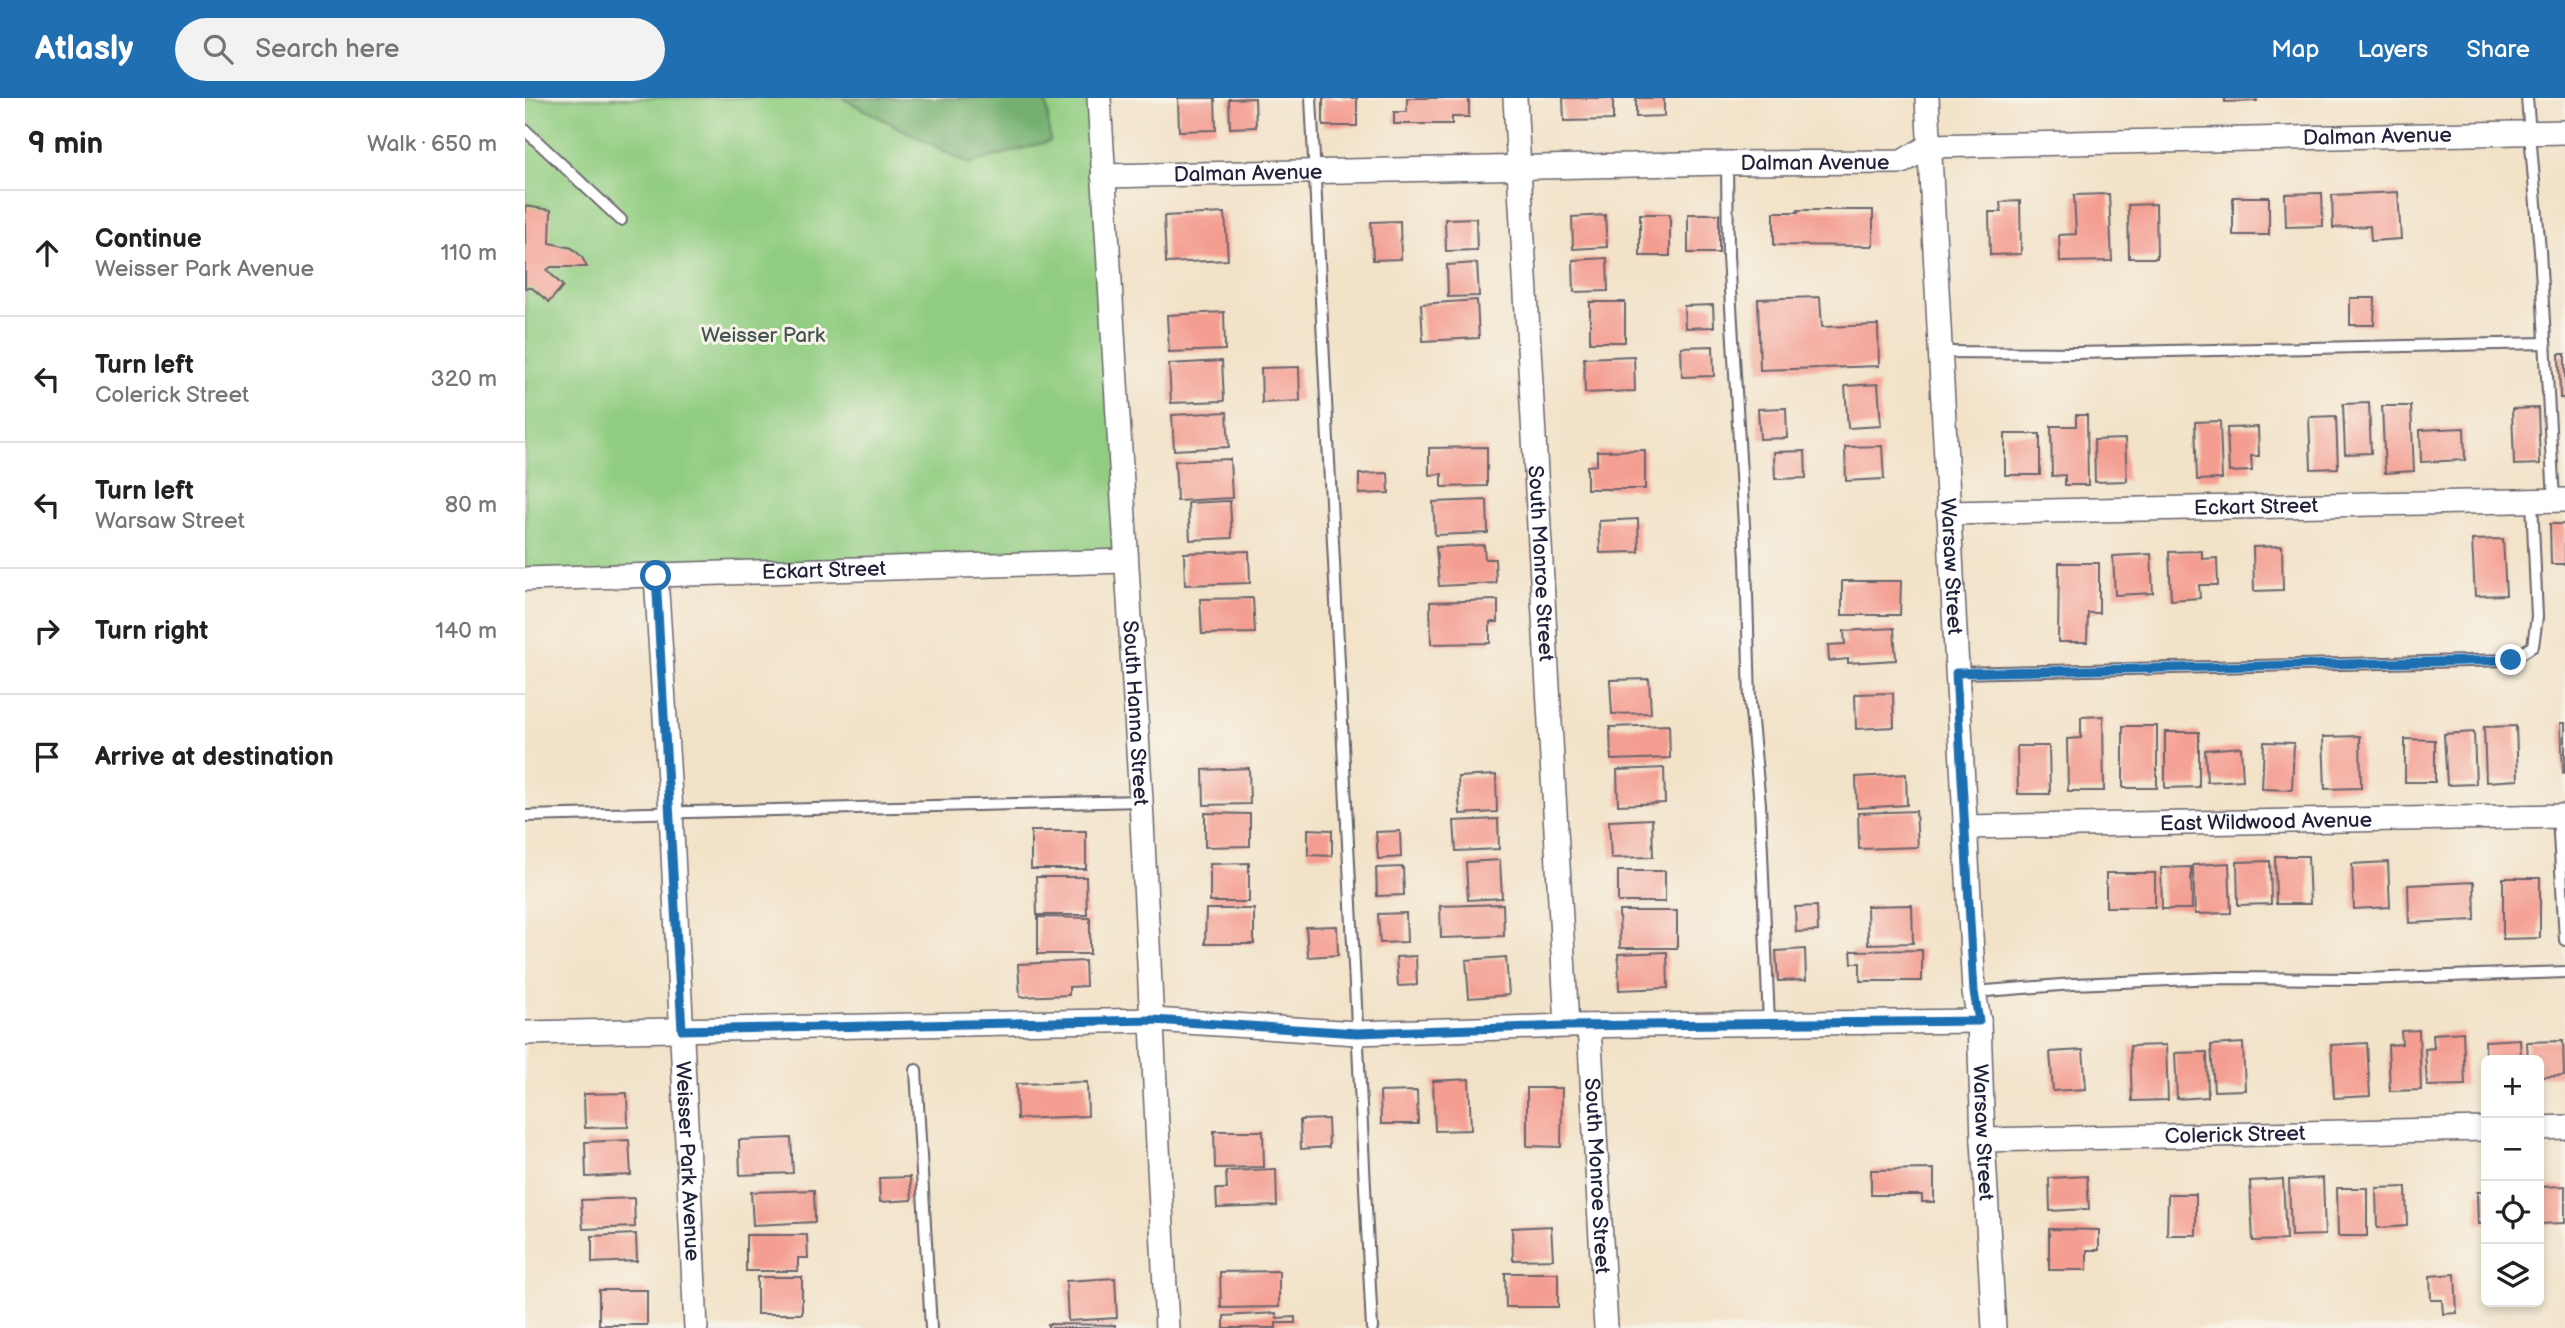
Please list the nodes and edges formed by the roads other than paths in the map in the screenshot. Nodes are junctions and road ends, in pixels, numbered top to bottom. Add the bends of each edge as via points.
1 (1099, 98) edge
2 (1311, 98) edge
3 (1515, 98) edge
4 (1927, 98) edge
5 (2527, 98) edge
6 (525, 131) edge
7 (2565, 132) edge
8 (2529, 133) junction
9 (1929, 146) junction
10 (1727, 163) junction
11 (1519, 168) junction
12 (1314, 172) junction
13 (1103, 176) junction
14 (621, 220) dead end
15 (2545, 343) junction
16 (1940, 352) junction
17 (2550, 500) edge
18 (1948, 513) junction
19 (1125, 561) junction
20 (656, 576) junction
21 (525, 579) edge
22 (1956, 673) junction
23 (1141, 801) junction
24 (671, 812) junction
25 (525, 816) edge
26 (2562, 816) edge
27 (1965, 827) junction
28 (2565, 940) edge
29 (2565, 972) edge
30 (1974, 992) junction
31 (1153, 1020) junction
32 (1979, 1021) junction
33 (1769, 1024) junction
34 (1578, 1026) junction
35 (682, 1030) junction
36 (525, 1032) edge
37 (1357, 1033) junction
38 (916, 1070) dead end
39 (2565, 1127) edge
40 (2544, 1128) edge
41 (2481, 1129) edge
42 (1983, 1140) junction
43 (696, 1328) edge
44 (931, 1328) edge
45 (1167, 1328) edge
46 (1372, 1328) edge
47 (1606, 1328) edge
48 (1994, 1328) edge

1 - 13 street, South Hanna Street
2 - 12 lane
3 - 11 street, South Monroe Street
4 - 9 street, Warsaw Street
5 - 8 lane
6 - 14 lane
7 - 8 street, Dalman Avenue
8 - 9 street, Dalman Avenue
8 - 15 lane
9 - 10 street, Dalman Avenue via 1902,162
9 - 16 street, Warsaw Street
10 - 11 street, Dalman Avenue
10 - 33 lane via 1728,256 1747,559 1750,701 1761,804
11 - 12 street, Dalman Avenue
11 - 34 street, South Monroe Street
12 - 13 street, Dalman Avenue
12 - 37 lane
13 - 19 street, South Hanna Street
15 - 16 lane
15 - 17 lane
16 - 18 street, Warsaw Street
17 - 18 street, Eckart Street
17 - 22 lane via 2533,646 2511,660
18 - 22 street, Warsaw Street
19 - 20 street, Eckart Street
19 - 23 street, South Hanna Street
20 - 21 street, Eckart Street
20 - 24 street, Weisser Park Avenue
22 - 27 street, Warsaw Street
23 - 24 lane
23 - 31 street, South Hanna Street
24 - 25 lane
24 - 35 street, Weisser Park Avenue
26 - 27 street, East Wildwood Avenue
26 - 28 lane
27 - 30 street, Warsaw Street
29 - 30 lane via 2363,979 2218,978
30 - 32 street, Warsaw Street
31 - 35 street
31 - 37 street
31 - 45 street, South Hanna Street
32 - 33 street
32 - 42 street, Warsaw Street
33 - 34 street
34 - 37 street
34 - 47 street, South Monroe Street
35 - 36 street
35 - 43 street, Weisser Park Avenue
37 - 46 lane
38 - 44 lane
39 - 40 street
41 - 42 street, Colerick Street
42 - 48 street, Warsaw Street

